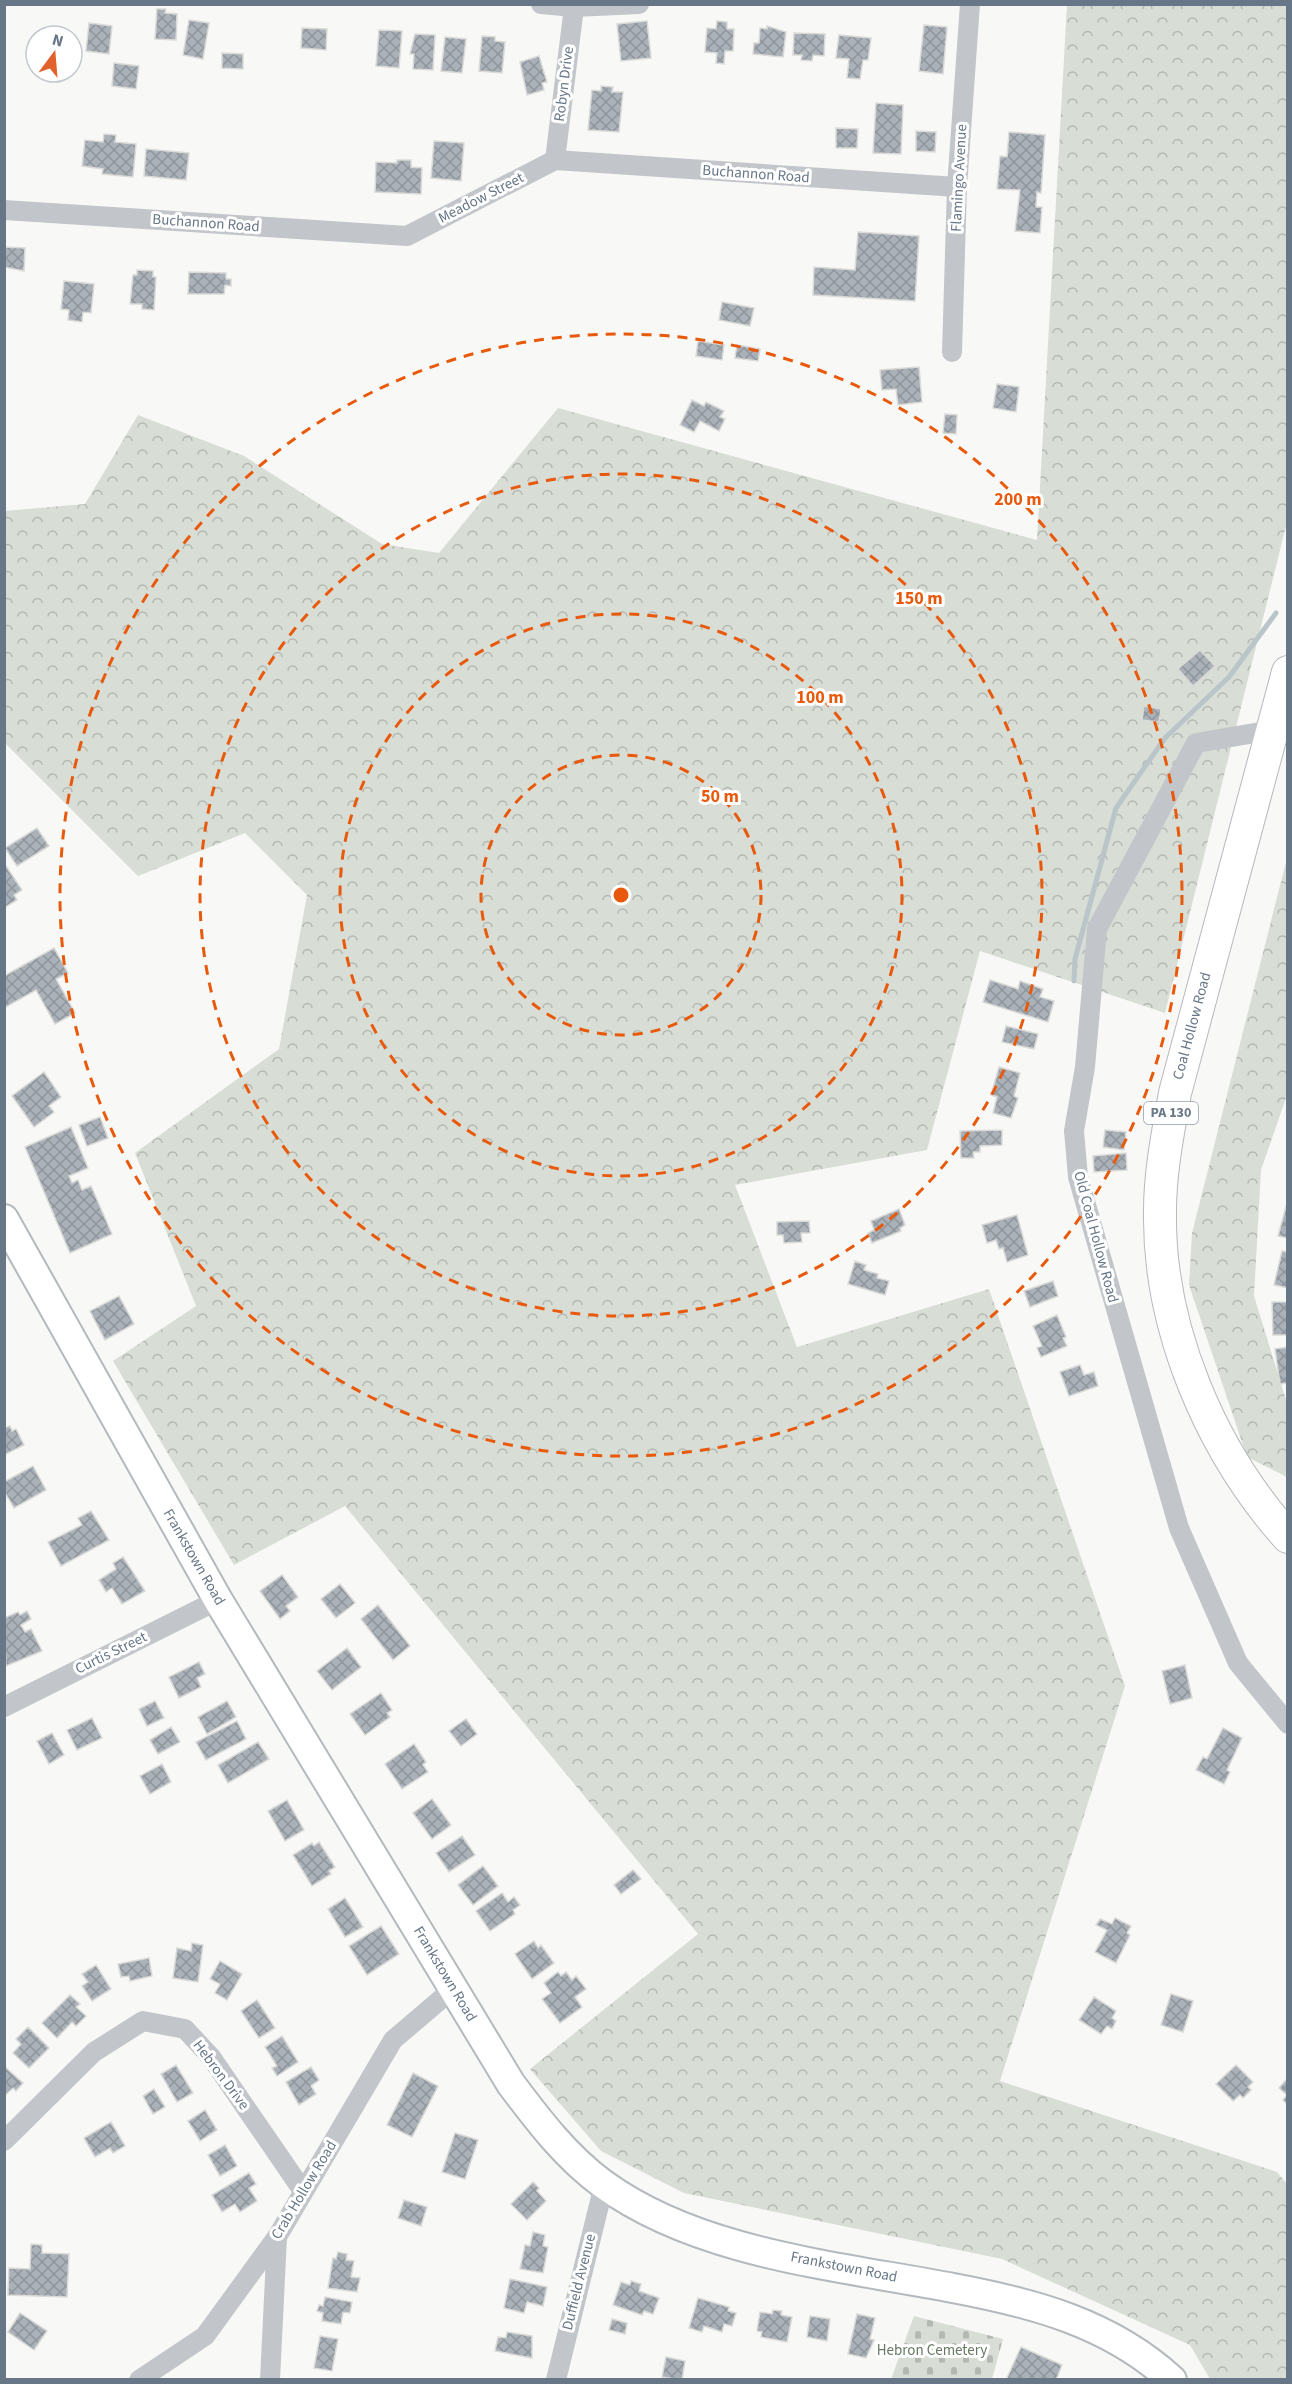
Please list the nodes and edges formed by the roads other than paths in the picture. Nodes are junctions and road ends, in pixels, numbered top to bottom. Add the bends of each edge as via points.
1 (541, 4) edge
2 (639, 4) edge
3 (970, 4) edge
4 (573, 7) junction
5 (555, 160) junction
6 (957, 187) junction
7 (4, 210) edge
8 (407, 236) joint
9 (952, 352) dead end
10 (1287, 672) edge
11 (1272, 730) junction
12 (4, 1219) edge
13 (1287, 1537) edge
14 (218, 1600) junction
15 (4, 1707) edge
16 (1287, 1724) edge
17 (454, 1988) junction
18 (4, 2141) edge
19 (604, 2185) junction
20 (303, 2191) junction
21 (277, 2237) junction
22 (139, 2379) edge
23 (270, 2379) edge
24 (560, 2379) edge
25 (1172, 2379) edge

1 - 4 street
2 - 4 street
3 - 6 street, Flamingo Avenue
4 - 5 street, Robyn Drive
5 - 6 street, Buchannon Road
5 - 8 street, Meadow Street
6 - 9 street, Flamingo Avenue
7 - 8 street, Buchannon Road
10 - 11 main road, Coal Hollow Road / PA 130
11 - 13 main road, Coal Hollow Road / PA 130 via 1175,1093 1160,1211 1162,1260 1172,1313 1190,1372 1236,1471
11 - 16 street, Old Coal Hollow Road via 1196,743 1097,929 1074,1151 1078,1177 1179,1528 1238,1663
12 - 14 main road, Frankstown Road
14 - 15 street, Curtis Street
14 - 17 main road, Frankstown Road
17 - 19 main road, Frankstown Road via 511,2084 549,2134
17 - 20 street, Crab Hollow Road via 393,2040
18 - 20 street, Hebron Drive via 94,2052 142,2021 185,2029 192,2036 211,2057
19 - 24 street, Duffield Avenue
19 - 25 main road, Frankstown Road via 647,2211 696,2233 752,2249 1002,2297 1068,2316 1131,2347
20 - 21 street, Crab Hollow Road
21 - 22 street, Crab Hollow Road via 204,2336
21 - 23 street

